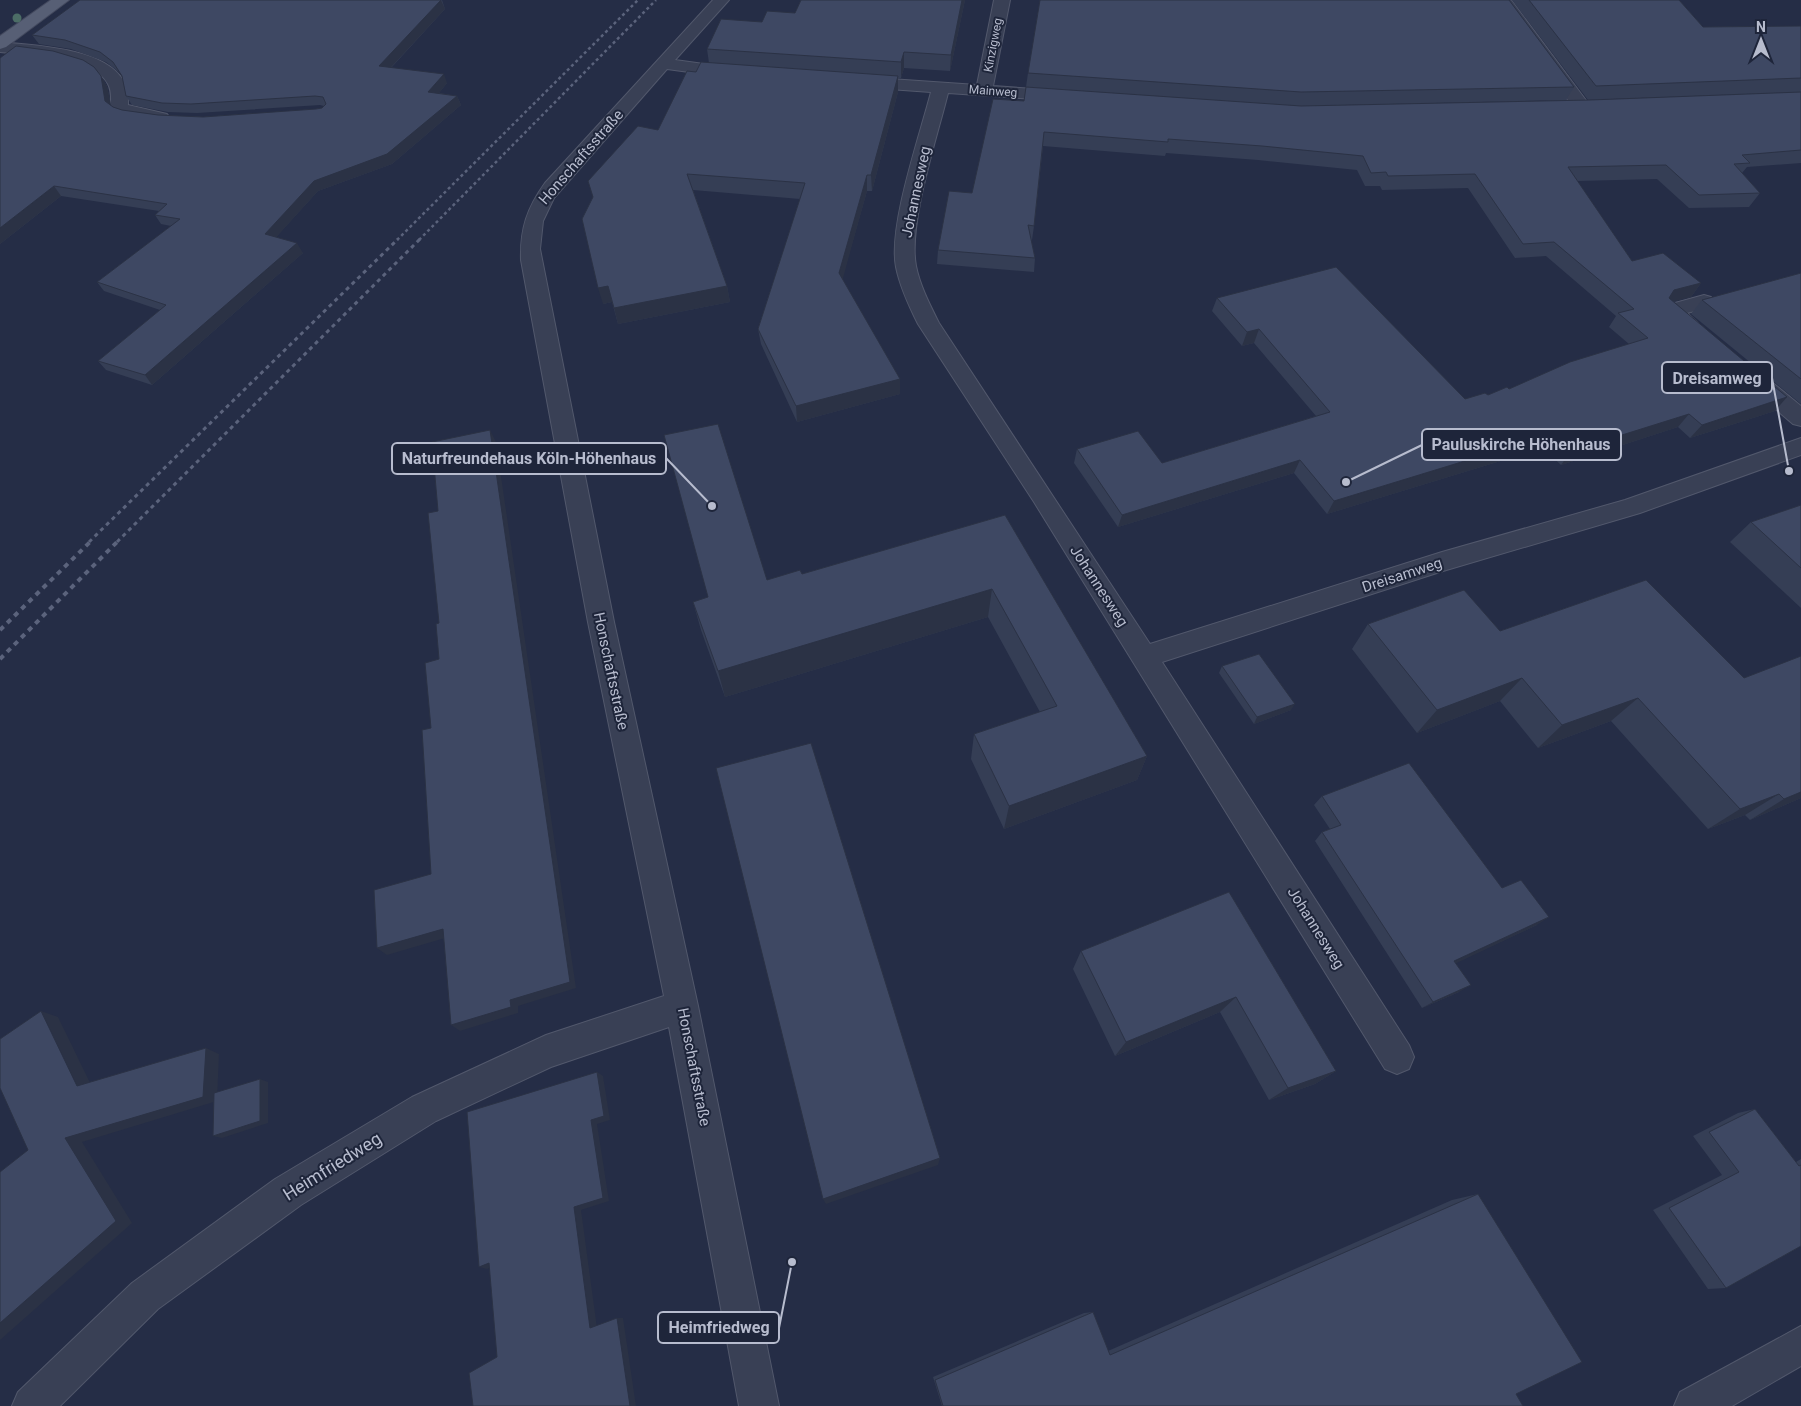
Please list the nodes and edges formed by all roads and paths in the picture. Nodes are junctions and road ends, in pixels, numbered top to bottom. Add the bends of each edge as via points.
1 (61, 0) edge
2 (720, 0) edge
3 (1002, 0) edge
4 (1504, 0) edge
5 (0, 46) edge
6 (664, 64) junction
7 (754, 74) edge
8 (842, 80) edge
9 (941, 88) junction
10 (984, 91) junction
11 (1082, 98) edge
12 (1602, 107) edge
13 (1562, 108) edge
14 (1582, 108) junction
15 (178, 119) edge
16 (1704, 302) edge
17 (1666, 324) edge
18 (1801, 418) edge
19 (1801, 439) edge
20 (1801, 446) edge
21 (1144, 657) junction
22 (682, 1006) junction
23 (1397, 1057) dead end
24 (1801, 1345) edge
25 (32, 1406) edge
26 (759, 1406) edge
27 (1694, 1406) edge

1 - 5 main road
2 - 6 street, Honschaftsstraße
3 - 10 street, Kinzigweg
4 - 14 street
5 - 15 street via 85,59 100,65 117,84 120,107 126,111
6 - 7 street
6 - 22 street, Honschaftsstraße via 540,202 529,240 530,260 601,622
8 - 9 street, Mainweg
9 - 10 street, Mainweg
9 - 21 street, Johannesweg via 907,226 906,266 915,296 929,324
10 - 11 street, Mainweg
12 - 14 street
13 - 14 street
16 - 17 street via 1671,311 1703,346
18 - 19 street via 1737,374
20 - 21 street, Dreisamweg via 1632,506 1442,562
21 - 23 street, Johannesweg
22 - 25 street, Heimfriedweg via 546,1052 424,1109 288,1192 145,1296
22 - 26 street, Honschaftsstraße
24 - 27 street

